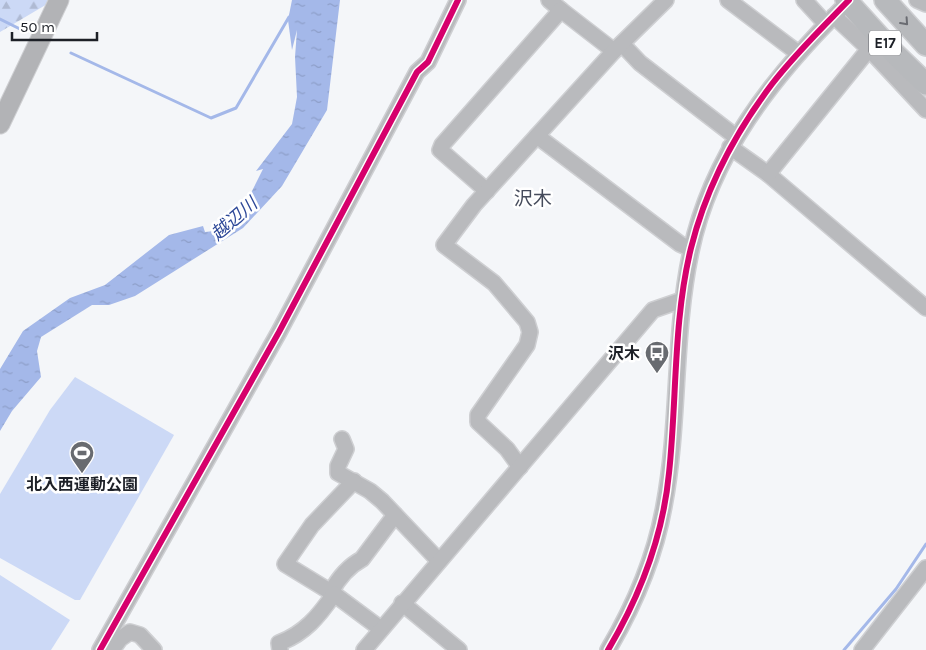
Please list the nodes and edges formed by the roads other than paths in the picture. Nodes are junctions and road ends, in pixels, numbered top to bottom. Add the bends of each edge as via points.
1 (59, 0) edge
2 (458, 0) edge
3 (666, 0) edge
4 (728, 0) edge
5 (804, 0) edge
6 (885, 0) edge
7 (917, 0) edge
8 (926, 4) edge
9 (555, 5) edge
10 (836, 12) edge
11 (49, 21) junction
12 (926, 45) edge
13 (618, 48) junction
14 (869, 49) junction
15 (798, 53) junction
16 (926, 84) edge
17 (0, 103) edge
18 (926, 110) edge
19 (0, 124) edge
20 (537, 136) junction
21 (733, 142) junction
22 (768, 174) junction
23 (488, 191) junction
24 (691, 249) junction
25 (682, 300) junction
26 (926, 308) edge
27 (342, 439) dead end
28 (520, 467) junction
29 (354, 482) junction
30 (395, 515) junction
31 (439, 561) junction
32 (926, 568) edge
33 (332, 593) junction
34 (402, 603) junction
35 (381, 629) junction
36 (100, 650) edge
37 (112, 650) edge
38 (154, 650) edge
39 (280, 650) edge
40 (364, 650) edge
41 (460, 650) edge
42 (608, 650) edge
43 (862, 650) edge

1 - 11 main road
2 - 36 street via 428,62 417,72 279,332
3 - 13 street
4 - 15 street
5 - 10 street
6 -> 12 highway, E17
7 - 8 street
9 - 13 street
9 - 23 street via 440,150
10 - 14 street
10 - 15 street
10 - 16 highway, E17
11 - 17 street via 26,53
11 - 19 main road
13 - 20 street
13 - 21 street
14 - 18 street
14 - 22 street
15 - 21 street via 773,82
20 - 23 street
20 - 24 street
21 - 22 street
21 - 24 street via 711,190
22 - 26 street
23 - 28 street via 444,245 494,283 527,322 530,332 528,345 478,416 478,422 507,449
24 - 25 street
25 - 28 street via 654,310
25 - 42 street via 664,508 643,581
27 - 29 street via 346,449 338,473
28 - 31 street
29 - 30 street via 370,491
29 - 33 street via 312,526 285,564
30 - 31 street
30 - 33 street via 362,559 337,582
31 - 34 street
32 - 43 street
33 - 35 street
33 - 39 street via 310,625 291,639 279,643
34 - 35 street
34 - 41 street
35 - 40 street
37 - 38 street via 130,632 140,635

